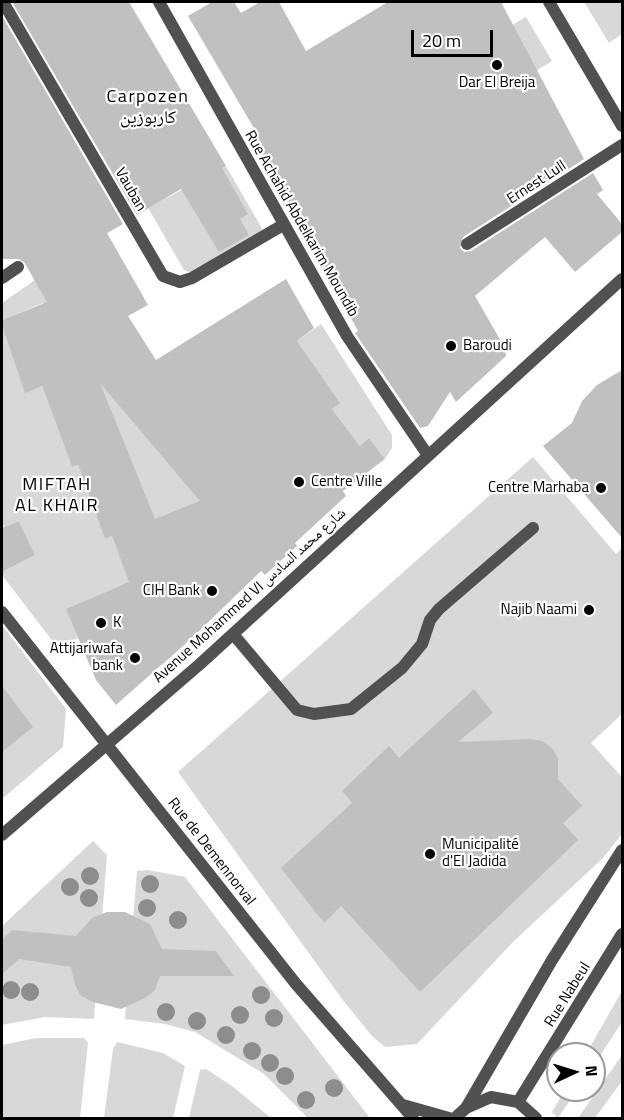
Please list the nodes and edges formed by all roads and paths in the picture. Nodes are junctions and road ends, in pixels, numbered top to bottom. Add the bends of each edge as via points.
1 (3, 2) edge
2 (159, 2) edge
3 (549, 2) edge
4 (622, 126) edge
5 (622, 145) edge
6 (283, 225) junction
7 (466, 244) dead end
8 (18, 267) dead end
9 (2, 278) edge
10 (622, 279) edge
11 (427, 454) junction
12 (533, 528) dead end
13 (2, 612) edge
14 (233, 633) junction
15 (106, 744) junction
16 (2, 836) edge
17 (622, 850) edge
18 (622, 934) edge
19 (518, 1102) junction
20 (403, 1105) junction
21 (466, 1108) junction
22 (413, 1119) edge
23 (449, 1119) edge
24 (455, 1119) edge
25 (536, 1119) edge

1 - 6 street, Vauban via 163,276 180,282 192,278
2 - 6 street, Rue Achahid Abdelkarim Moundib
3 - 4 street
5 - 7 street, Ernest Lull
6 - 11 street, Rue Achahid Abdelkarim Moundib via 371,375
8 - 9 street
10 - 11 street, Avenue Mohammed VI شارع محمد السادس
11 - 14 street, Avenue Mohammed VI شارع محمد السادس
12 - 14 street via 439,609 430,620 423,644 402,668 351,709 314,714 297,710
13 - 15 street, Rue de Demennorval
14 - 15 street, Avenue Mohammed VI شارع محمد السادس
15 - 16 street, Avenue Mohammed VI شارع محمد السادس
15 - 20 street, Rue de Demennorval via 296,984
17 - 21 street
18 - 19 street, Rue Nabeul
19 - 21 street via 491,1097
19 - 25 street
20 - 22 street, Rue de Demennorval
20 - 23 street
21 - 24 street

